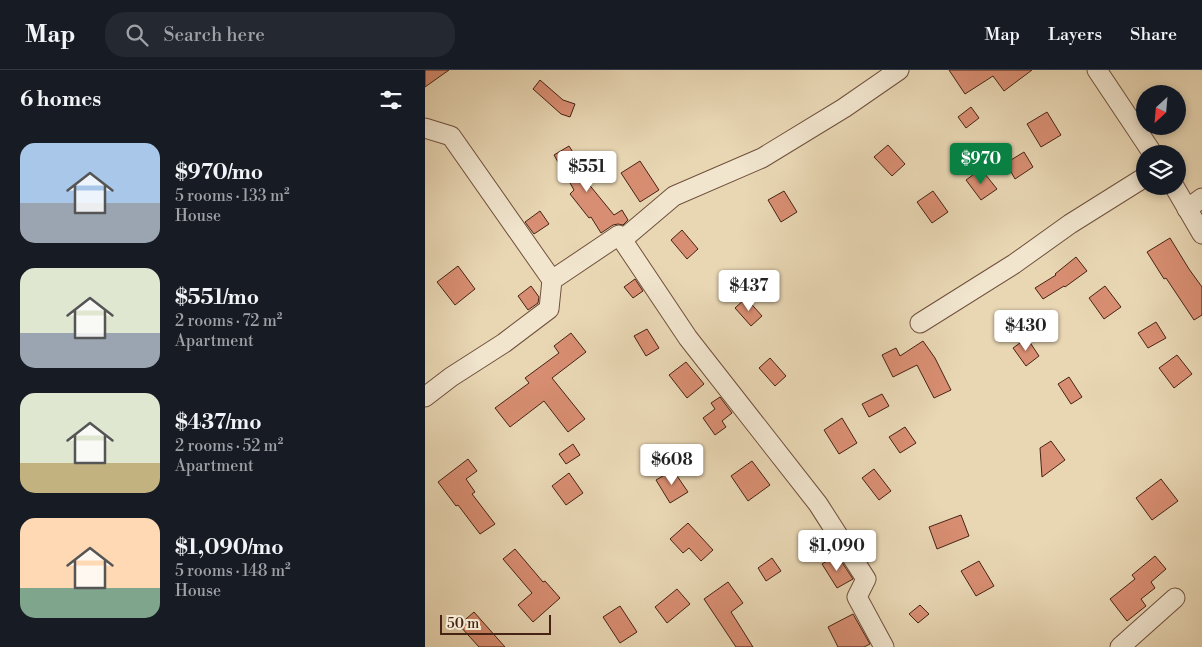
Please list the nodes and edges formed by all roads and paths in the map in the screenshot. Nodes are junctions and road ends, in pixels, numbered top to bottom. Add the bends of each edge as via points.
1 (899, 70) edge
2 (1097, 70) edge
3 (425, 128) edge
4 (1147, 145) edge
5 (1136, 183) edge
6 (1179, 195) edge
7 (1202, 198) edge
8 (1187, 209) junction
9 (1202, 234) edge
10 (622, 240) junction
11 (552, 280) junction
12 (920, 323) dead end
13 (425, 396) edge
14 (1175, 598) dead end
15 (884, 647) edge
16 (1120, 647) edge

1 - 10 street via 762,158 674,196
2 - 4 street
3 - 11 street via 451,136
5 - 12 street
6 - 8 street
7 - 8 street
8 - 9 street
10 - 11 street via 619,235
10 - 15 street via 688,338 818,504 866,579 857,598
11 - 13 street via 549,309
14 - 16 street

